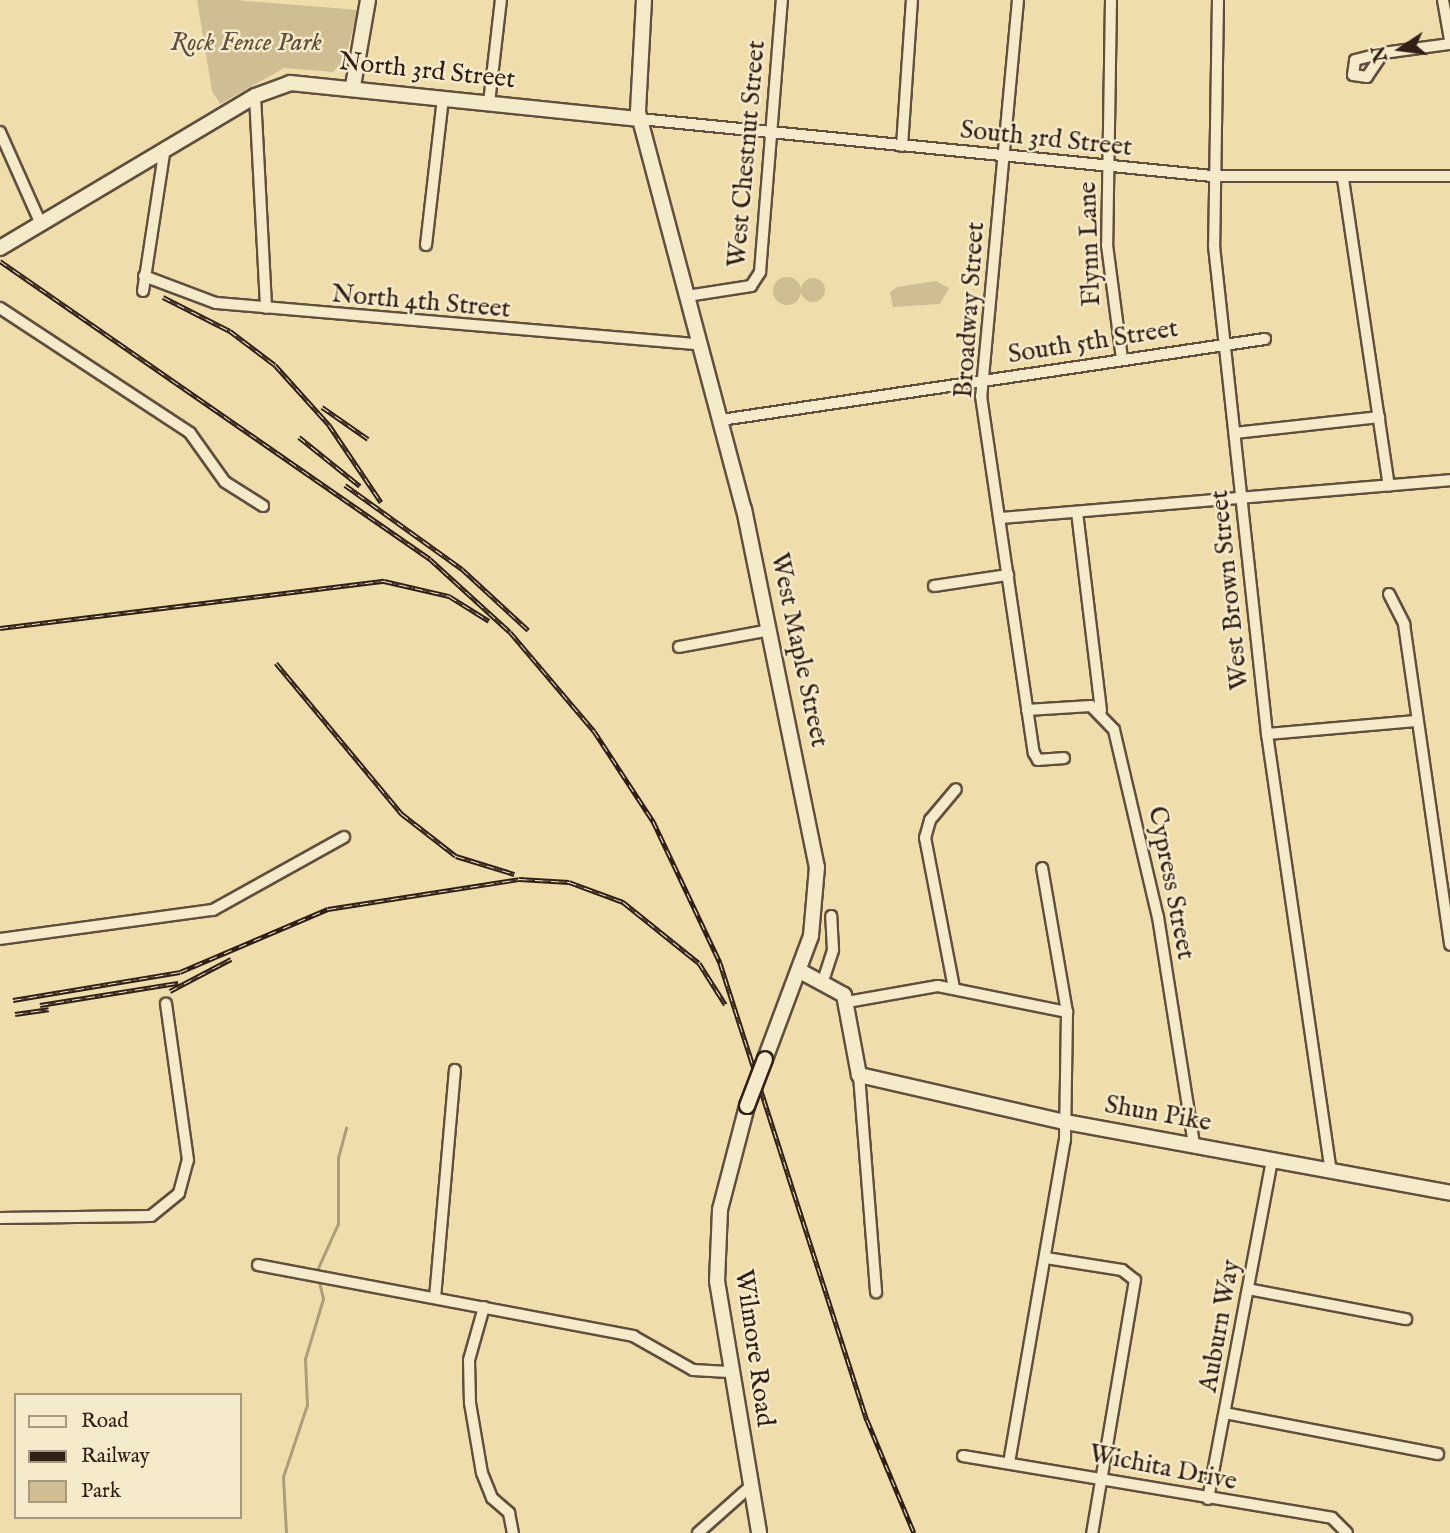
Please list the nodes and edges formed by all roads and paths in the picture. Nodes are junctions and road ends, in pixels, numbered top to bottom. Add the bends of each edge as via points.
1 (368, 0) edge
2 (502, 0) edge
3 (644, 0) edge
4 (782, 0) edge
5 (912, 0) edge
6 (1018, 0) edge
7 (1111, 0) edge
8 (1218, 0) edge
9 (1443, 0) edge
10 (1450, 42) edge
11 (1383, 53) dead end
12 (353, 86) junction
13 (255, 96) junction
14 (443, 97) junction
15 (489, 103) junction
16 (640, 119) junction
17 (0, 132) edge
18 (769, 132) junction
19 (902, 146) junction
20 (165, 148) junction
21 (1003, 156) junction
22 (1108, 167) junction
23 (1213, 176) junction
24 (1450, 176) edge
25 (1343, 179) junction
26 (40, 222) junction
27 (426, 245) dead end
28 (0, 248) edge
29 (144, 276) junction
30 (143, 291) dead end
31 (687, 296) junction
32 (0, 308) edge
33 (266, 308) junction
34 (1265, 339) dead end
35 (1226, 342) junction
36 (701, 345) junction
37 (1122, 359) junction
38 (981, 381) junction
39 (1379, 417) junction
40 (721, 420) junction
41 (1235, 433) junction
42 (1450, 480) edge
43 (1389, 486) junction
44 (1241, 498) junction
45 (263, 506) dead end
46 (1077, 512) junction
47 (1000, 518) junction
48 (1008, 575) junction
49 (934, 586) dead end
50 (1389, 594) dead end
51 (770, 630) junction
52 (679, 647) dead end
53 (1027, 710) junction
54 (1101, 711) junction
55 (1416, 721) junction
56 (1267, 734) junction
57 (1064, 758) dead end
58 (956, 789) dead end
59 (344, 837) dead end
60 (1042, 868) dead end
61 (831, 916) dead end
62 (0, 939) edge
63 (1450, 945) edge
64 (800, 971) junction
65 (823, 981) junction
66 (954, 988) junction
67 (847, 1002) junction
68 (166, 1004) dead end
69 (1067, 1012) junction
70 (455, 1070) dead end
71 (859, 1075) junction
72 (1065, 1122) junction
73 (1194, 1145) junction
74 (1272, 1159) junction
75 (1331, 1171) junction
76 (1450, 1193) edge
77 (0, 1218) edge
78 (1046, 1258) junction
79 (258, 1265) dead end
80 (1248, 1289) junction
81 (876, 1292) dead end
82 (435, 1298) junction
83 (484, 1307) junction
84 (1406, 1319) dead end
85 (729, 1372) junction
86 (1225, 1413) junction
87 (1438, 1454) dead end
88 (963, 1456) dead end
89 (1009, 1462) junction
90 (1102, 1475) junction
91 (751, 1486) junction
92 (1208, 1499) junction
93 (513, 1533) edge
94 (698, 1533) edge
95 (759, 1533) edge
96 (1091, 1533) edge
97 (1347, 1533) edge

1 - 12 main road
2 - 15 street
3 - 16 main road, West Maple Street via 635,97
4 - 18 street, West Chestnut Street
5 - 19 street
6 - 21 street, Broadway Street
7 - 22 street, Flynn Lane
8 - 23 street, West Brown Street
9 - 10 street
10 - 11 street
12 - 13 main road, North 3rd Street via 290,83
12 - 14 main road, North 3rd Street
13 - 20 main road, North 3rd Street
13 - 33 street
14 - 15 main road, North 3rd Street
14 - 27 street
15 - 16 main road, North 3rd Street
16 - 18 street, South 3rd Street
16 - 31 main road, West Maple Street
17 - 26 street
18 - 19 street, South 3rd Street
18 - 31 street, West Chestnut Street via 756,281
19 - 21 street, South 3rd Street
20 - 26 main road, North 3rd Street
20 - 29 street
21 - 22 street, South 3rd Street
21 - 38 street, Broadway Street
22 - 23 street, South 3rd Street
22 - 37 street, Flynn Lane via 1109,285
23 - 25 street, South 3rd Street
23 - 35 street, West Brown Street
24 - 25 street, South 3rd Street
25 - 39 street
26 - 28 main road, North 3rd Street
29 - 30 street
29 - 33 street, North 4th Street via 187,297
31 - 36 main road, West Maple Street
32 - 45 street via 190,433 225,482
33 - 36 street, North 4th Street
34 - 35 street, South 5th Street
35 - 37 street, South 5th Street
35 - 41 street, West Brown Street
36 - 40 main road, West Maple Street
37 - 38 street, South 5th Street
38 - 40 street, South 5th Street
38 - 47 street, Broadway Street
39 - 41 street
39 - 43 street
40 - 51 main road, West Maple Street
41 - 44 street, West Brown Street
42 - 43 street
43 - 44 street
44 - 46 street
44 - 56 street, West Brown Street
46 - 47 street
46 - 54 street
47 - 48 street, Broadway Street
48 - 49 street
48 - 53 street, Broadway Street
50 - 55 street via 1404,624
51 - 52 street
51 - 64 main road, West Maple Street via 817,867 815,919
53 - 54 street via 1085,705
53 - 57 street, Broadway Street via 1038,761
54 - 73 street, Cypress Street via 1120,747 1145,853
55 - 56 street
55 - 63 street
56 - 75 street, West Brown Street
58 - 66 street via 930,820 925,838
59 - 62 street via 213,910
60 - 69 street
61 - 65 street via 833,950
64 - 65 main road
64 - 85 main road, Wilmore Road, bridge via 747,1106 728,1170 717,1247
65 - 67 main road
66 - 67 street via 921,988
66 - 69 street
67 - 71 main road
68 - 77 street via 188,1160 179,1193 151,1216
69 - 72 street
70 - 82 street
71 - 72 main road, Shun Pike
71 - 81 street
72 - 73 main road, Shun Pike
72 - 78 street
73 - 74 main road, Shun Pike
74 - 75 main road, Shun Pike
74 - 80 street, Auburn Way
75 - 76 main road, Shun Pike
78 - 89 street
78 - 90 street via 1122,1270 1135,1280
79 - 82 street
80 - 84 street
80 - 86 street, Auburn Way
82 - 83 street
83 - 85 street via 633,1336 693,1370
83 - 93 street via 469,1360 470,1403 482,1473 492,1498 509,1513
85 - 91 main road, Wilmore Road
86 - 87 street
86 - 92 street, Auburn Way
88 - 89 street, Wichita Drive
89 - 90 street, Wichita Drive
90 - 92 street, Wichita Drive
90 - 96 street
91 - 94 street
91 - 95 main road, Wilmore Road
92 - 97 street, Wichita Drive via 1332,1518

